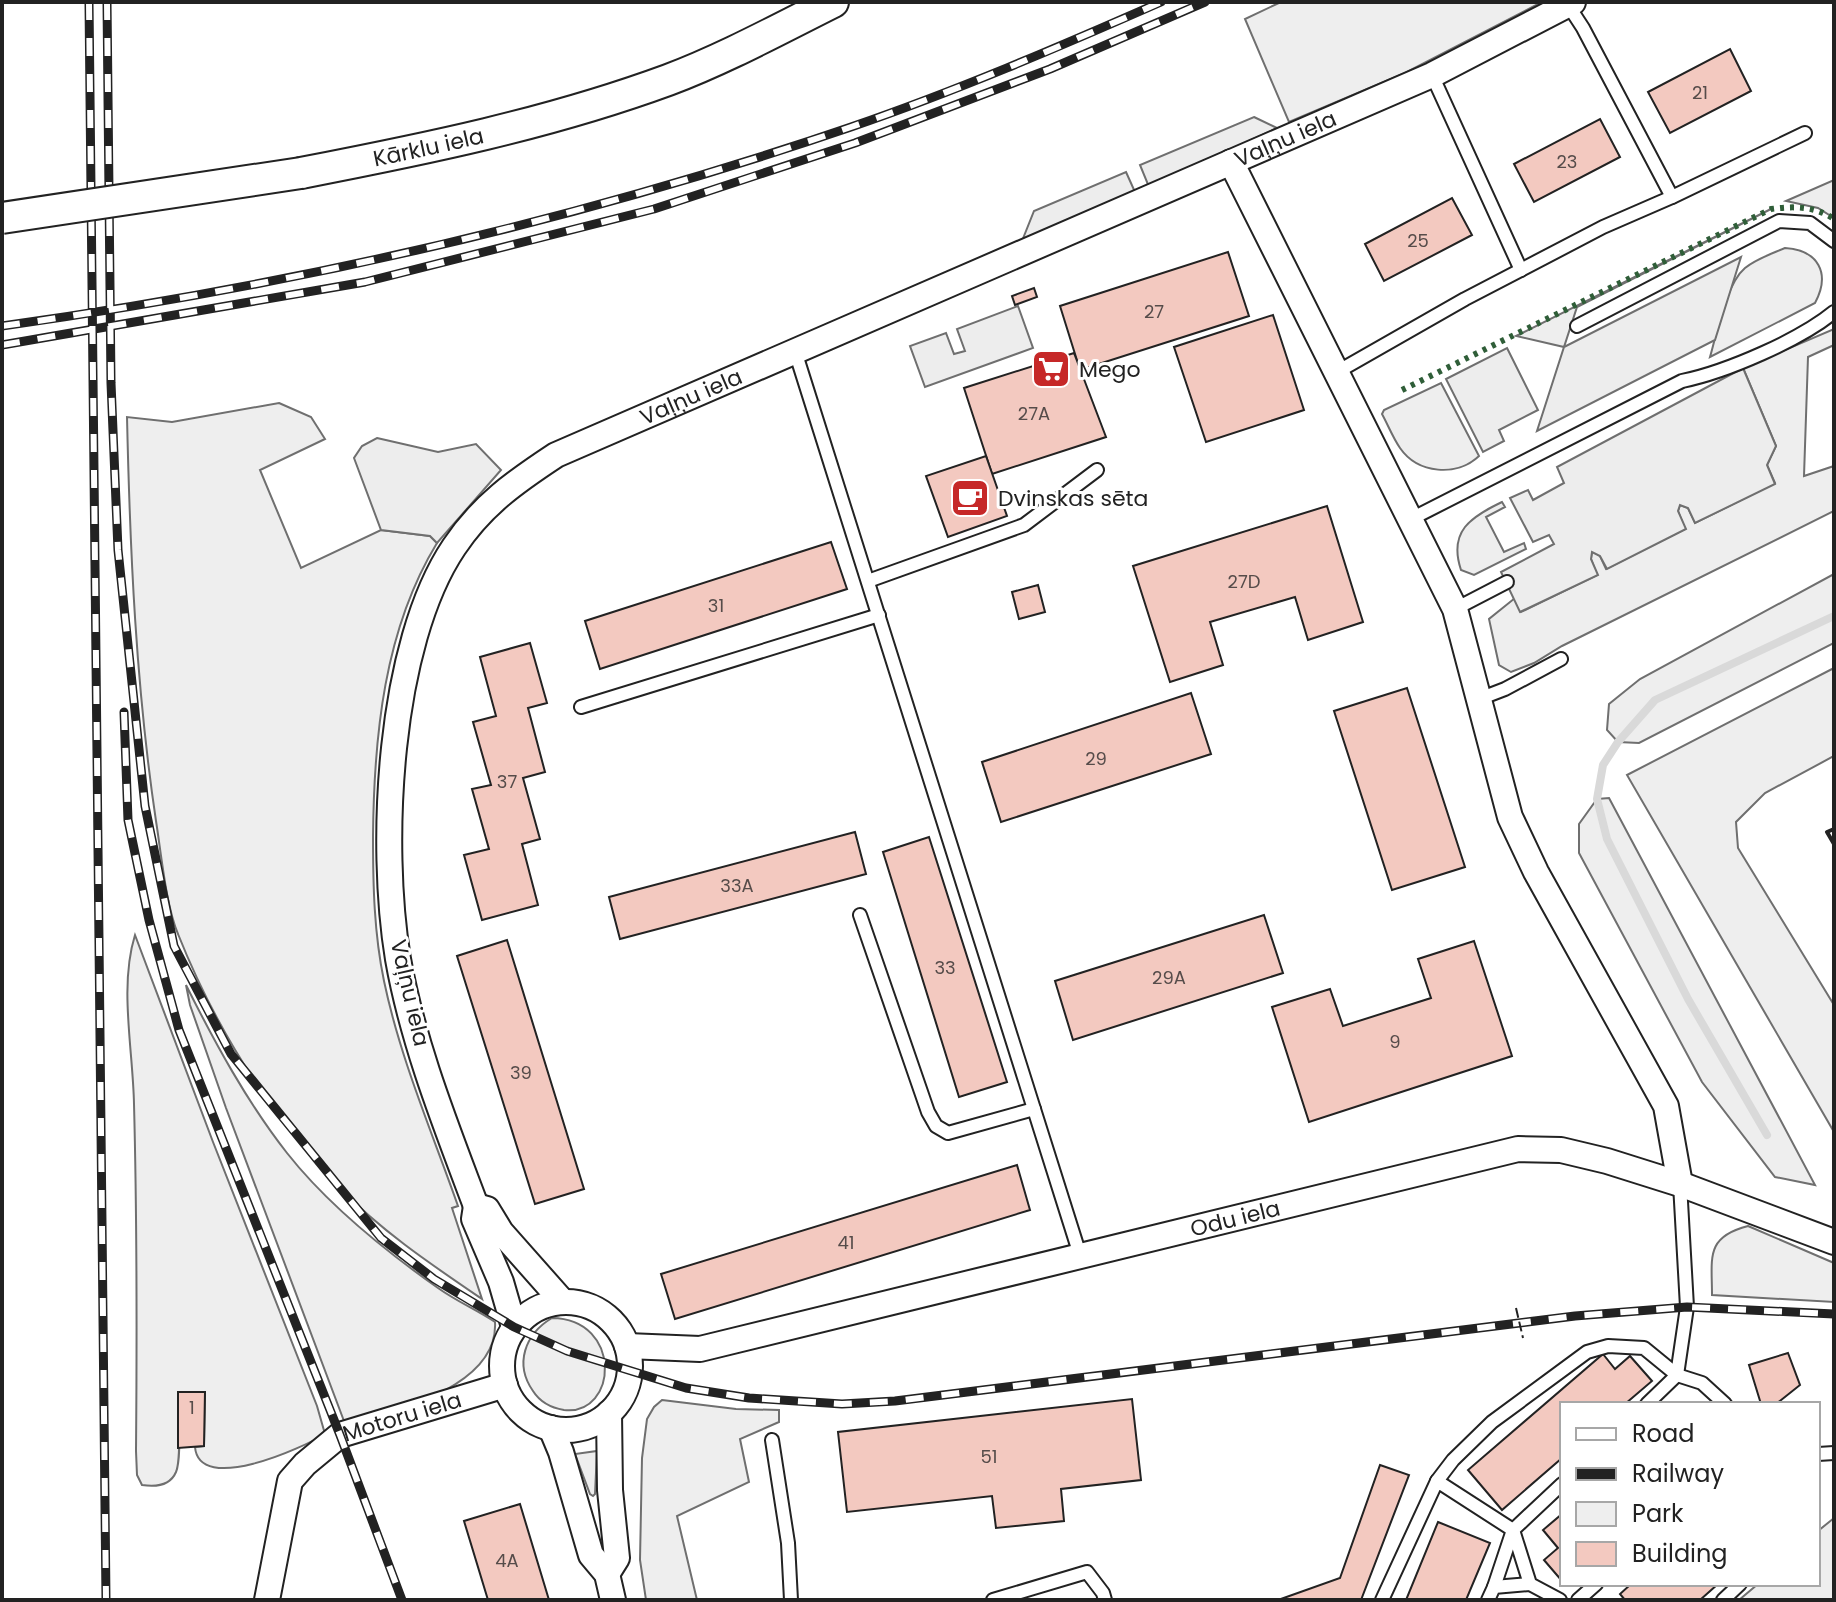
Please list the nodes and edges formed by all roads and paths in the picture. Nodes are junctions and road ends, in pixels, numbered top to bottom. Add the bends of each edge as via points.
1 (833, 2) edge
2 (1571, 4) edge
3 (1432, 75) junction
4 (1805, 133) dead end
5 (1231, 162) junction
6 (1672, 197) junction
7 (2, 218) edge
8 (1834, 241) edge
9 (1521, 270) junction
10 (1834, 312) edge
11 (1577, 326) dead end
12 (795, 351) junction
13 (1337, 372) junction
14 (1097, 470) dead end
15 (1411, 519) junction
16 (868, 581) junction
17 (1507, 582) dead end
18 (1455, 609) junction
19 (879, 615) junction
20 (1561, 659) dead end
21 (1479, 699) junction
22 (581, 707) dead end
23 (860, 915) dead end
24 (1034, 1109) junction
25 (1680, 1184) junction
26 (476, 1206) junction
27 (1834, 1242) edge
28 (1080, 1255) junction
29 (563, 1302) junction
30 (514, 1327) junction
31 (627, 1346) junction
32 (1677, 1375) junction
33 (505, 1385) junction
34 (1649, 1402) edge
35 (1723, 1402) edge
36 (609, 1413) junction
37 (551, 1428) junction
38 (772, 1440) dead end
39 (1437, 1481) junction
40 (1560, 1486) edge
41 (1513, 1530) junction
42 (607, 1574) junction
43 (1530, 1584) junction
44 (1594, 1586) edge
45 (1738, 1586) edge
46 (1494, 1587) junction
47 (267, 1600) edge
48 (613, 1600) edge
49 (791, 1600) edge
50 (993, 1600) edge
51 (1105, 1600) edge
52 (1382, 1600) edge
53 (1488, 1600) edge
54 (1560, 1600) edge
55 (1578, 1600) edge
56 (1723, 1600) edge

1 - 7 street, Kārklu iela, bridge via 671,79 452,144 301,173
2 - 3 street, Vaļņu iela
2 - 6 lane
3 - 5 street, Vaļņu iela
3 - 9 lane
4 - 6 lane
5 - 12 street, Vaļņu iela
5 - 13 street
6 - 9 lane
8 - 11 lane via 1810,223 1779,221
9 - 13 lane
10 - 15 lane via 1817,326 1712,375 1682,381
12 - 16 lane
12 - 26 street, Vaļņu iela via 556,455 507,487 454,547 417,627 393,755 389,847 398,958 444,1123
13 - 15 street
14 - 16 lane via 1024,525
15 - 18 street
16 - 19 lane
17 - 18 lane
18 - 21 street
19 - 22 lane
19 - 24 lane
20 - 21 lane
21 - 25 street via 1510,817 1666,1106
23 - 24 lane via 936,1126 948,1133
24 - 28 lane
25 - 27 street, Odu iela
25 - 28 street, Odu iela via 1561,1150 1518,1149
25 - 32 lane via 1687,1307
26 - 29 street via 487,1209
26 - 30 street via 474,1219
28 - 31 street, Odu iela via 700,1349
29 - 30 street via 545,1305
29 - 31 street via 602,1313
30 - 33 street via 501,1365
31 - 36 street via 626,1387
32 - 34 lane
32 - 35 lane via 1702,1383
32 - 39 lane via 1644,1348 1608,1346 1587,1352 1492,1422
33 - 37 street via 531,1420
33 - 47 street, Motoru iela via 340,1435 305,1464 290,1481
36 - 37 street via 592,1425
36 - 42 street via 617,1558
37 - 42 street via 591,1555
38 - 49 lane
39 - 41 lane
39 - 52 lane
40 - 41 lane
41 - 43 lane
41 - 46 lane
42 - 48 street
43 - 46 lane
43 - 54 lane
44 - 55 lane
45 - 56 lane
46 - 53 lane
50 - 51 lane via 1087,1572

